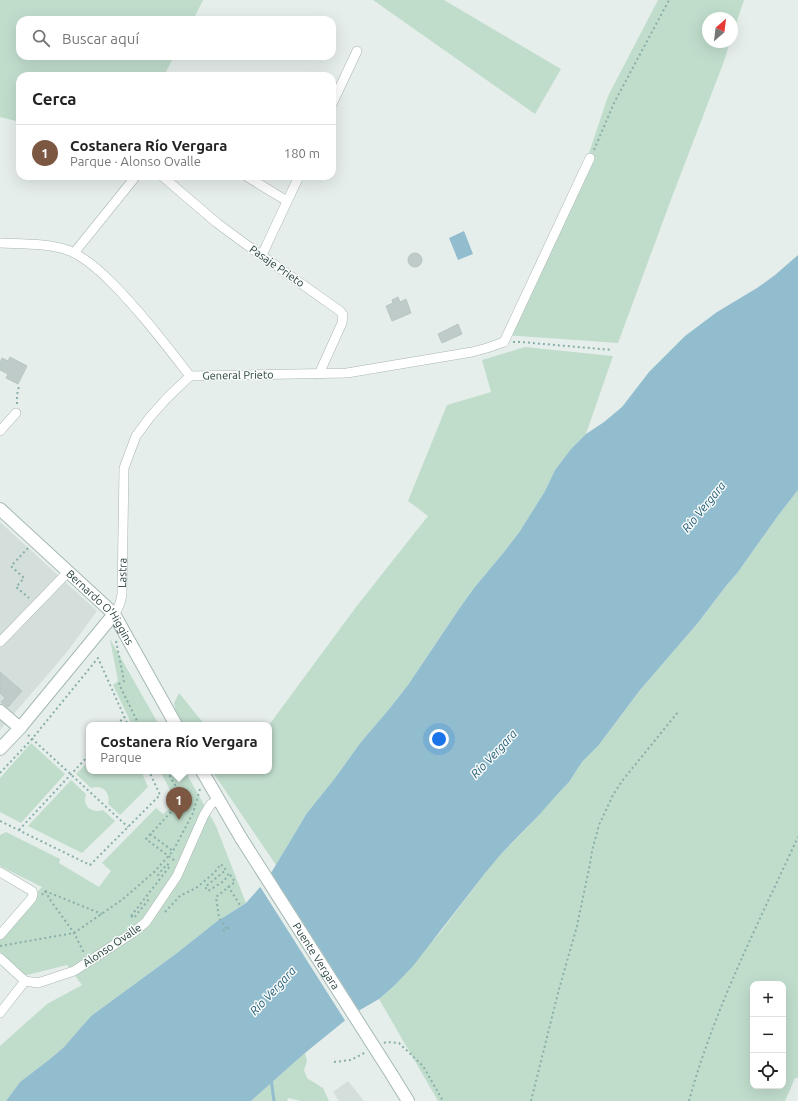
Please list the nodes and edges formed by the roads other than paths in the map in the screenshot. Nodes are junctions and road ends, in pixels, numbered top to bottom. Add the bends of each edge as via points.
1 (357, 51) dead end
2 (336, 96) edge
3 (590, 158) road end
4 (133, 180) edge
5 (167, 180) edge
6 (253, 180) edge
7 (297, 180) edge
8 (287, 201) junction
9 (0, 243) edge
10 (74, 253) junction
11 (262, 256) junction
12 (319, 374) junction
13 (190, 376) junction
14 (16, 413) dead end
15 (0, 431) edge
16 (0, 508) edge
17 (68, 572) junction
18 (114, 614) junction
19 (0, 642) edge
20 (0, 711) edge
21 (174, 722) edge
22 (20, 728) junction
23 (0, 749) edge
24 (205, 774) edge
25 (219, 799) junction
26 (0, 872) edge
27 (0, 935) edge
28 (0, 958) edge
29 (26, 981) junction
30 (0, 1013) edge
31 (408, 1101) edge

1 - 2 street
3 - 12 street, General Prieto via 504,342 456,354 347,372
4 - 10 street
5 - 11 street, Pasaje Prieto via 217,223
6 - 8 street
7 - 8 street
8 - 11 street
9 - 10 street, General Prieto via 48,246
10 - 13 street, General Prieto via 85,259 118,289
11 - 12 street, Pasaje Prieto via 342,313 342,323
12 - 13 street, General Prieto
13 - 18 street, Lastra via 167,398 136,436 124,468 122,594 121,602
14 - 15 street
16 - 17 main road, Bernardo O'Higgins
17 - 18 main road, Bernardo O'Higgins
17 - 19 street
18 - 21 main road, Bernardo O'Higgins
18 - 22 main road, Lastra
20 - 22 main road
22 - 23 main road, Lastra
24 - 25 main road
25 - 29 street, Alonso Ovalle via 211,804 204,815 179,871 146,922 74,971 38,983
25 - 31 main road, Puente Vergara, bridge via 241,838
26 - 27 street via 36,891
28 - 29 street
29 - 30 street

